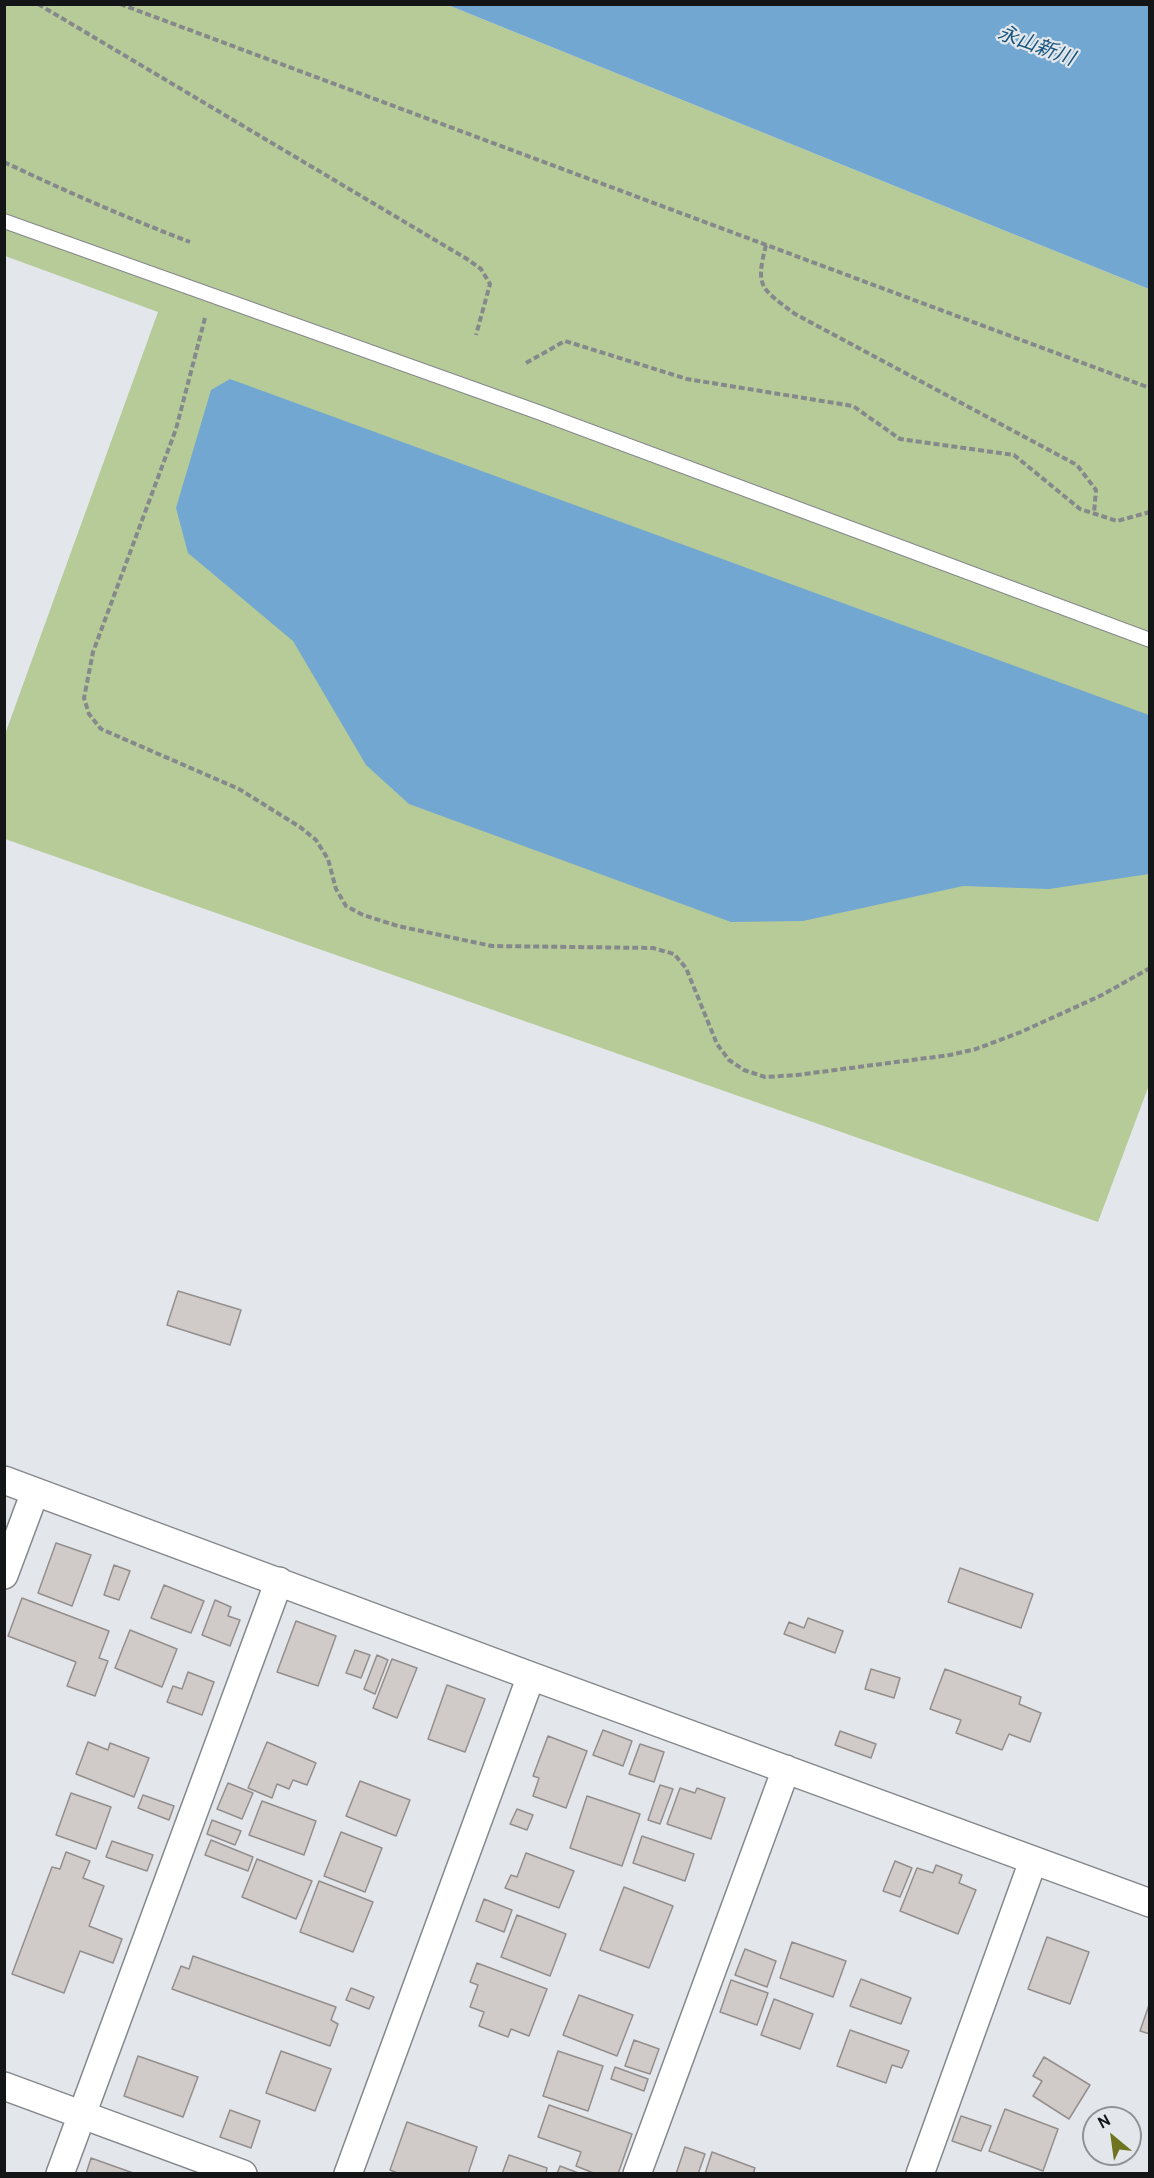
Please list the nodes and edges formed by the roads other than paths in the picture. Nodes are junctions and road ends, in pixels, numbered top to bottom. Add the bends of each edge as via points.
1 (4, 220) edge
2 (1149, 640) edge
3 (4, 1480) edge
4 (35, 1492) junction
5 (4, 1575) edge
6 (279, 1581) junction
7 (531, 1676) junction
8 (786, 1769) junction
9 (1033, 1861) junction
10 (1149, 1903) edge
11 (4, 2086) edge
12 (83, 2114) junction
13 (60, 2174) edge
14 (243, 2174) edge
15 (348, 2174) edge
16 (638, 2174) edge
17 (920, 2174) edge

1 - 2 lane via 538,412
3 - 4 street
4 - 5 street
4 - 6 street
6 - 7 street
6 - 12 street
7 - 8 street
7 - 15 street
8 - 9 street
8 - 16 street
9 - 10 street
9 - 17 street
11 - 12 street
12 - 13 street
12 - 14 street

